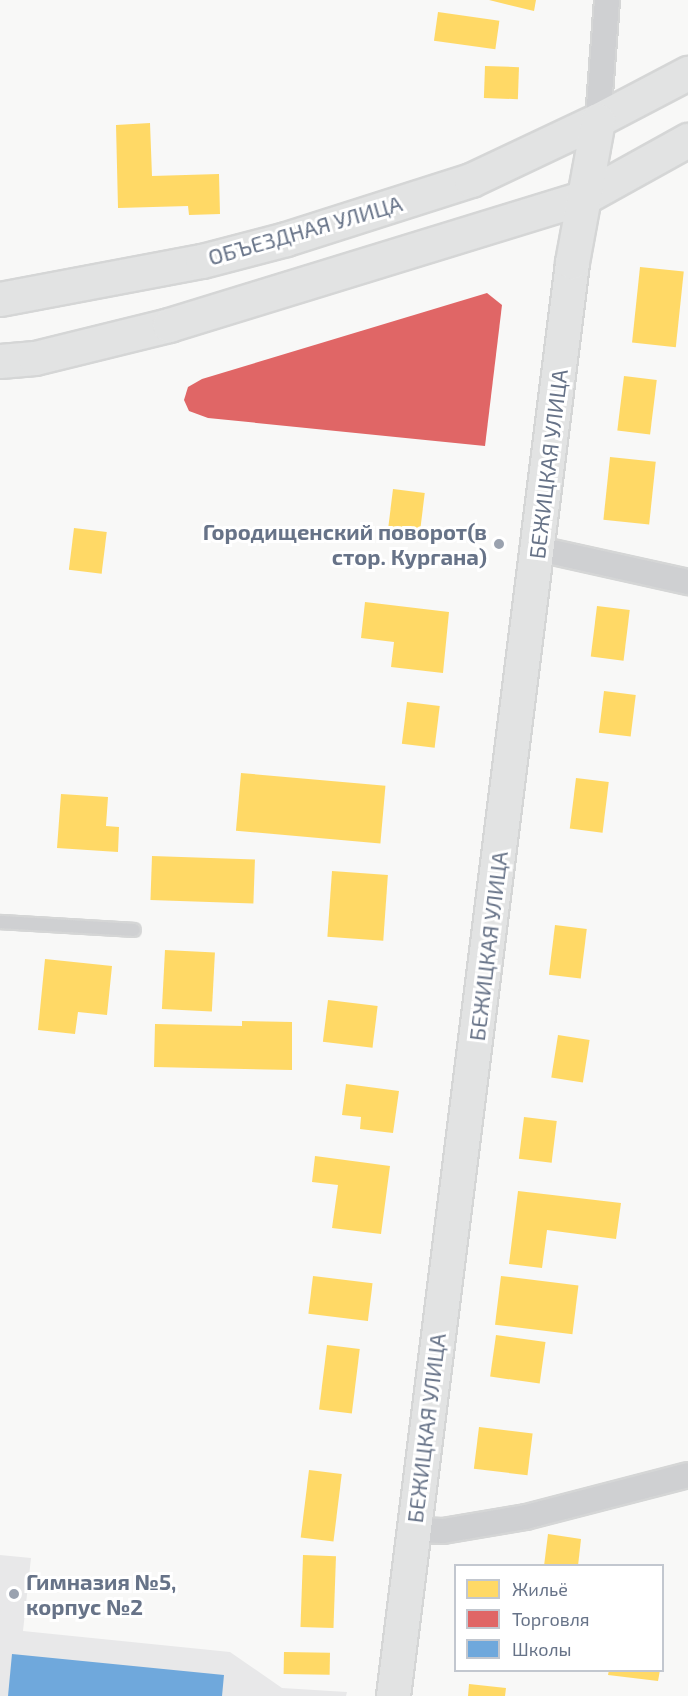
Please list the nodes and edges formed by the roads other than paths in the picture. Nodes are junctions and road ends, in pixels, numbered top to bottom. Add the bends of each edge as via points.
1 (607, 0) edge
2 (688, 73) edge
3 (598, 120) junction
4 (688, 140) edge
5 (585, 197) junction
6 (0, 299) edge
7 (0, 361) edge
8 (539, 549) junction
9 (688, 582) edge
10 (0, 922) edge
11 (134, 930) dead end
12 (688, 1475) edge
13 (413, 1530) junction
14 (393, 1696) edge

1 - 3 street
2 - 3 main road
3 - 5 main road, БЕЖИЦКАЯ УЛИЦА
3 - 6 main road, ОБЪЕЗДНАЯ УЛИЦА via 471,180 286,239 112,281
4 - 5 main road
5 - 7 main road via 170,325 35,358
5 - 8 main road, БЕЖИЦКАЯ УЛИЦА via 572,262
8 - 9 street
8 - 13 main road, БЕЖИЦКАЯ УЛИЦА
10 - 11 lane
12 - 13 street via 526,1517 443,1531
13 - 14 main road, БЕЖИЦКАЯ УЛИЦА

